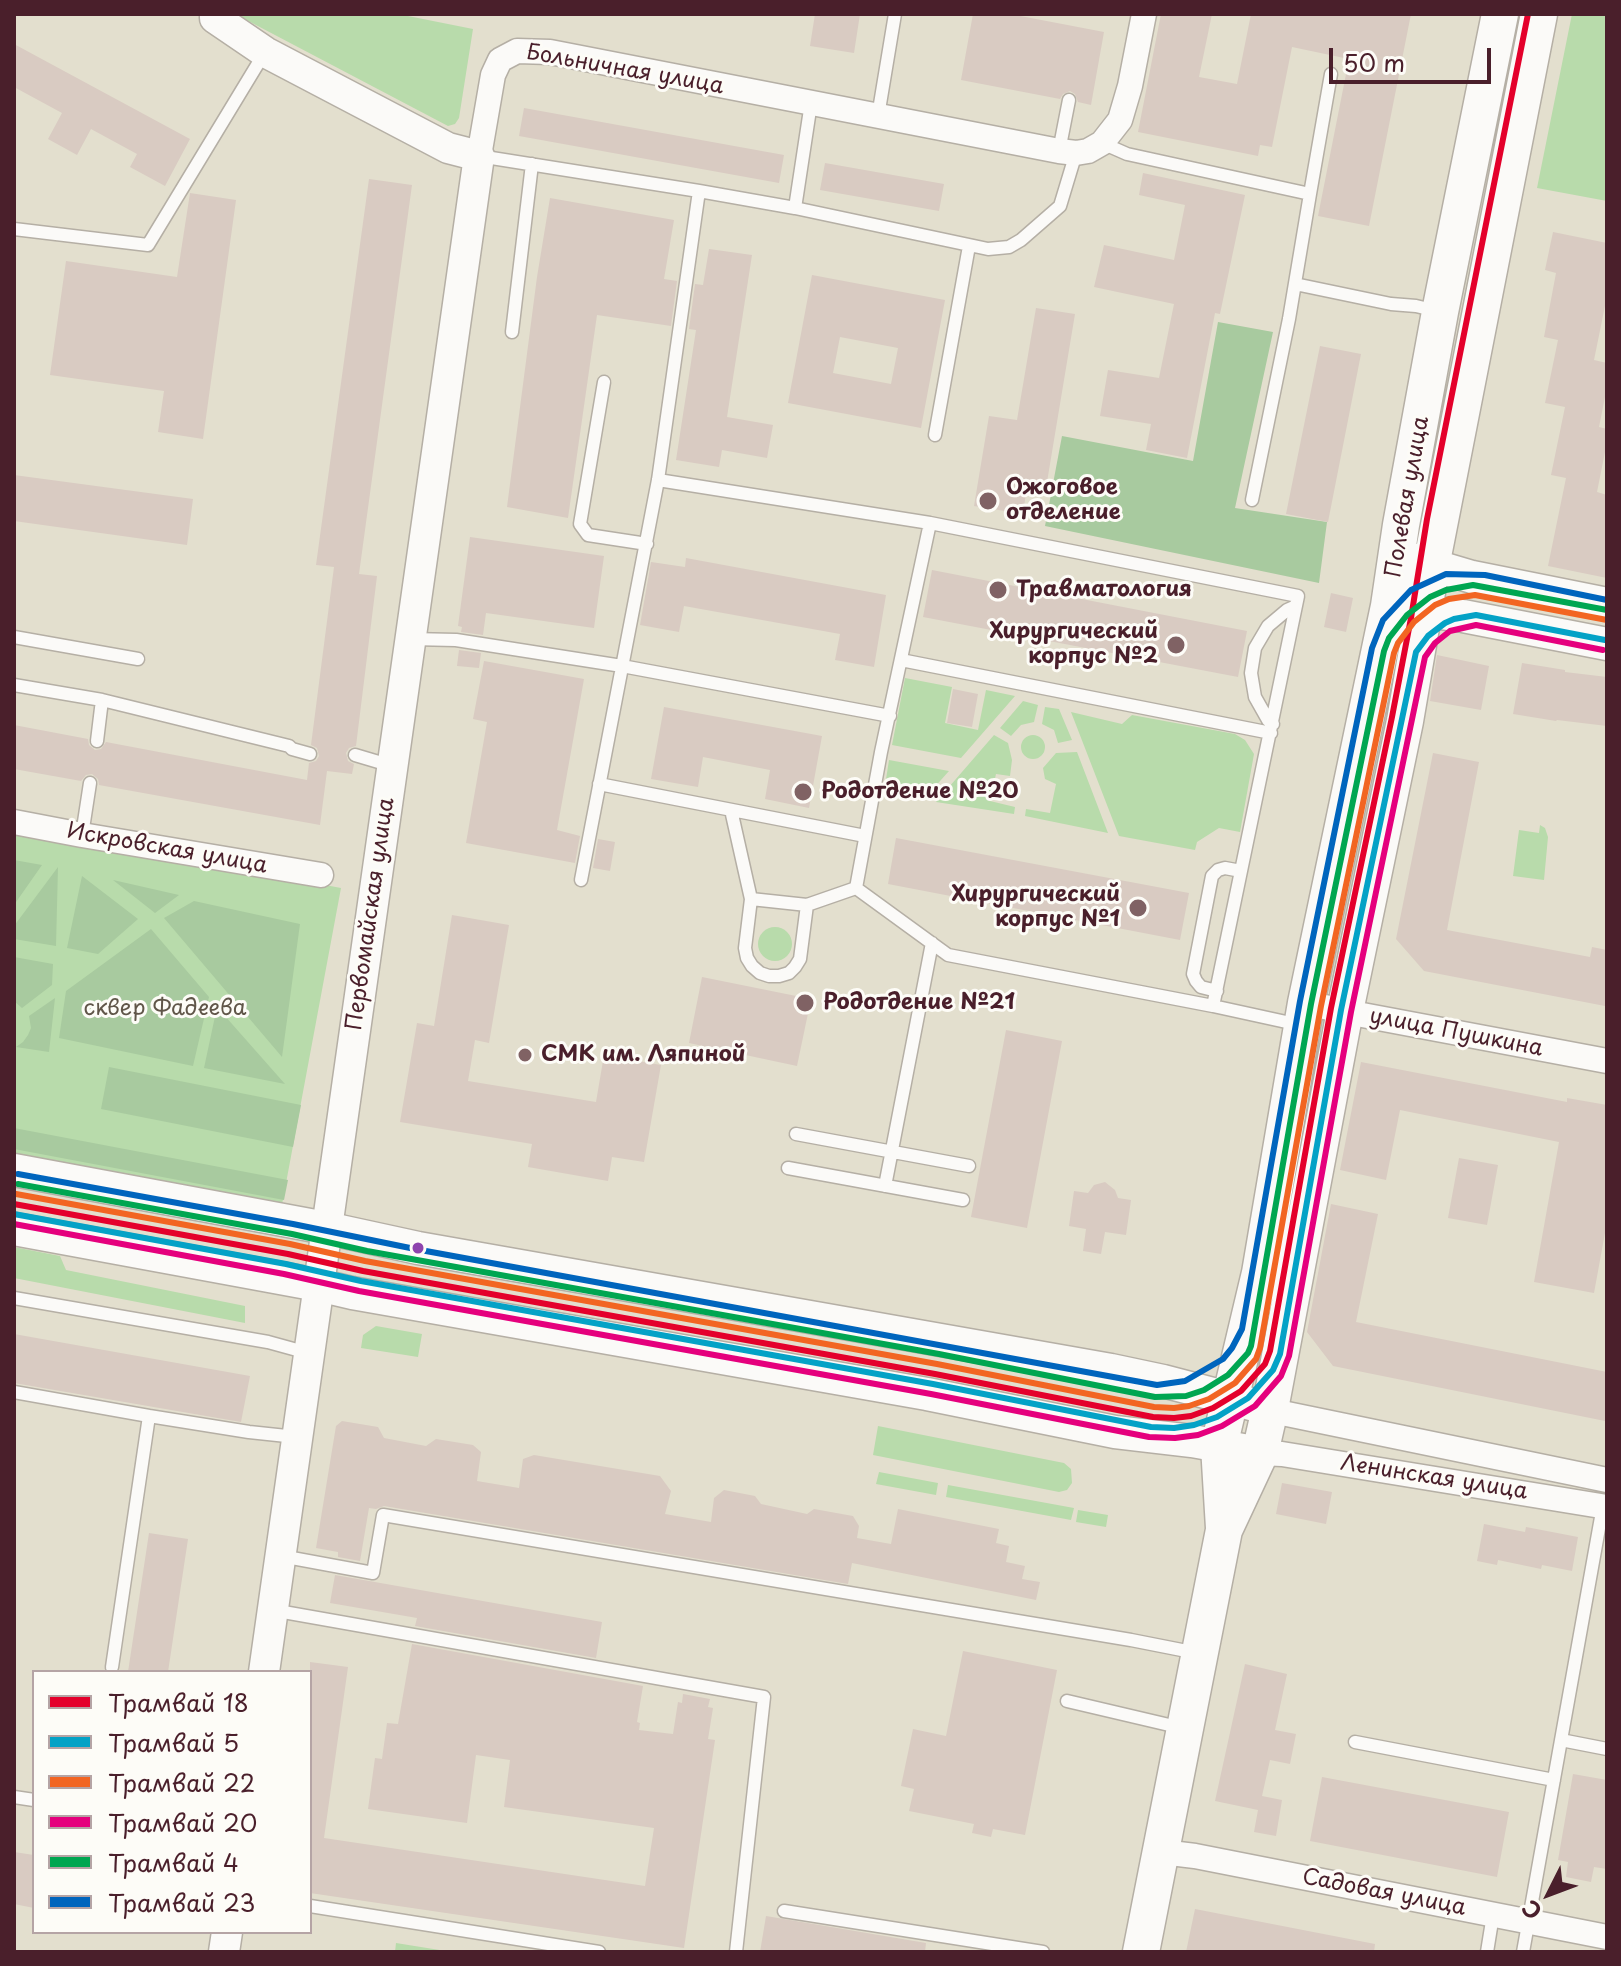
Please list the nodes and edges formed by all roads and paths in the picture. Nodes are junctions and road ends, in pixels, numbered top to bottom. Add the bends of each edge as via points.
1 (895, 14) edge
2 (1144, 14) edge
3 (1500, 14) edge
4 (1539, 14) edge
5 (212, 15) edge
6 (265, 52) junction
7 (1331, 74) dead end
8 (1069, 100) dead end
9 (811, 103) junction
10 (878, 116) junction
11 (1102, 143) junction
12 (1068, 152) junction
13 (479, 156) junction
14 (532, 164) junction
15 (699, 191) junction
16 (1310, 194) junction
17 (795, 208) junction
18 (14, 229) edge
19 (969, 246) junction
20 (1295, 284) junction
21 (1440, 312) junction
22 (512, 332) dead end
23 (604, 382) dead end
24 (935, 435) dead end
25 (658, 480) junction
26 (1252, 500) dead end
27 (930, 523) junction
28 (647, 544) junction
29 (1397, 555) junction
30 (1432, 564) junction
31 (1607, 604) edge
32 (1296, 606) junction
33 (1389, 606) junction
34 (1424, 612) junction
35 (14, 637) edge
36 (410, 639) junction
37 (1607, 644) edge
38 (138, 659) dead end
39 (901, 660) junction
40 (622, 666) junction
41 (14, 685) edge
42 (102, 700) junction
43 (890, 716) junction
44 (1272, 729) junction
45 (97, 741) dead end
46 (311, 750) dead end
47 (354, 758) dead end
48 (391, 769) junction
49 (90, 783) dead end
50 (599, 784) junction
51 (731, 810) junction
52 (14, 822) edge
53 (82, 835) junction
54 (865, 836) junction
55 (1241, 871) junction
56 (321, 875) dead end
57 (581, 880) dead end
58 (856, 888) junction
59 (751, 899) junction
60 (807, 905) junction
61 (932, 943) junction
62 (1217, 991) junction
63 (1213, 1006) junction
64 (1345, 1011) junction
65 (1304, 1014) junction
66 (1607, 1061) edge
67 (796, 1134) dead end
68 (892, 1152) junction
69 (969, 1166) dead end
70 (788, 1168) dead end
71 (14, 1170) edge
72 (885, 1186) junction
73 (963, 1200) dead end
74 (326, 1228) junction
75 (14, 1229) edge
76 (318, 1285) junction
77 (14, 1298) edge
78 (308, 1353) junction
79 (14, 1392) edge
80 (1230, 1398) junction
81 (1270, 1409) junction
82 (149, 1416) junction
83 (296, 1437) junction
84 (1219, 1446) junction
85 (1260, 1453) junction
86 (1597, 1478) edge
87 (1598, 1505) edge
88 (1224, 1530) junction
89 (280, 1556) junction
90 (272, 1610) junction
91 (1200, 1653) junction
92 (112, 1667) dead end
93 (264, 1670) edge
94 (1067, 1701) dead end
95 (1185, 1729) junction
96 (1561, 1740) junction
97 (1355, 1742) dead end
98 (1607, 1749) edge
99 (1554, 1780) junction
100 (1162, 1852) junction
101 (312, 1906) edge
102 (784, 1911) dead end
103 (1493, 1915) junction
104 (1529, 1922) junction
105 (1607, 1937) edge
106 (599, 1952) edge
107 (736, 1952) edge
108 (1043, 1952) edge
109 (1141, 1952) edge
110 (1487, 1952) edge
111 (1523, 1952) edge

1 - 10 lane
2 - 11 street via 1120,120
3 - 21 main road, Полевая улица
4 - 30 main road, Полевая улица
5 - 6 street
6 - 13 street via 448,148
6 - 18 lane via 148,245
7 - 16 lane
8 - 12 lane
9 - 10 street, Больничная улица
9 - 13 street, Больничная улица via 550,52 517,51 500,60 493,75
9 - 17 lane
10 - 12 street, Больничная улица
11 - 12 street via 1088,151
11 - 16 lane via 1127,154
12 - 19 lane via 1060,206 1009,247
13 - 14 lane
13 - 36 street, Первомайская улица
14 - 15 lane
14 - 22 lane
15 - 17 lane
15 - 25 lane
16 - 20 lane
17 - 19 lane
19 - 24 lane
20 - 21 lane
20 - 26 lane
21 - 29 main road, Полевая улица
23 - 28 lane via 580,524 588,535
25 - 27 lane
25 - 28 lane
27 - 32 lane via 1298,596
27 - 39 lane
28 - 40 lane
29 - 30 main road
29 - 33 main road, Полевая улица
30 - 31 main road
30 - 34 main road, Полевая улица
32 - 44 lane
32 - 44 lane via 1268,626 1255,648 1255,697
33 - 34 main road
33 - 65 main road, Полевая улица
34 - 37 main road
34 - 64 main road, Полевая улица
35 - 38 lane
36 - 40 lane via 456,640
36 - 48 street, Первомайская улица
39 - 43 lane
39 - 44 lane
40 - 43 lane
40 - 50 lane
41 - 42 lane
42 - 45 lane
42 - 46 lane
43 - 54 lane
44 - 55 lane
47 - 48 lane
48 - 74 street, Первомайская улица
49 - 53 lane
50 - 51 lane
50 - 57 lane
51 - 54 lane
51 - 59 lane
52 - 53 street, Искровская улица
53 - 56 street, Искровская улица
54 - 58 lane
55 - 62 lane
55 - 62 lane via 1225,868 1212,876 1193,974 1201,987
58 - 60 lane
58 - 61 lane
59 - 60 lane
59 - 60 lane via 747,958 769,976 789,973 800,959
61 - 63 lane via 948,955
61 - 68 lane
62 - 63 lane
63 - 65 lane
64 - 65 street, улица Пушкина
64 - 66 street, улица Пушкина
64 - 81 main road, Полевая улица
65 - 80 main road, Полевая улица via 1260,1273
67 - 68 lane
68 - 69 lane
68 - 72 lane
70 - 72 lane
71 - 74 main road
72 - 73 lane
74 - 76 street, Первомайская улица
74 - 80 main road via 1111,1370
75 - 76 main road
76 - 78 street, Первомайская улица
76 - 84 main road via 1115,1432
77 - 78 lane
78 - 83 street, Первомайская улица
79 - 82 lane
80 - 81 main road
80 - 84 main road, Полевая улица
81 - 85 main road, Полевая улица
81 - 86 street, Ленинская улица
82 - 83 lane
82 - 92 lane
83 - 89 street, Первомайская улица
84 - 85 main road
84 - 88 main road, Полевая улица
85 - 87 street, Ленинская улица
85 - 88 main road, Полевая улица
86 - 87 lane
87 - 96 lane
88 - 91 main road
89 - 90 street, Первомайская улица
89 - 91 lane via 373,1573 383,1515
90 - 93 street, Первомайская улица
90 - 107 lane via 764,1697
91 - 95 main road
94 - 95 lane
95 - 100 main road
96 - 98 lane
96 - 99 lane
97 - 99 lane
99 - 104 lane
100 - 103 street, Садовая улица
100 - 109 main road
101 - 106 lane
102 - 108 lane
103 - 104 street, Садовая улица
103 - 110 lane
104 - 105 street, Садовая улица
104 - 111 lane

